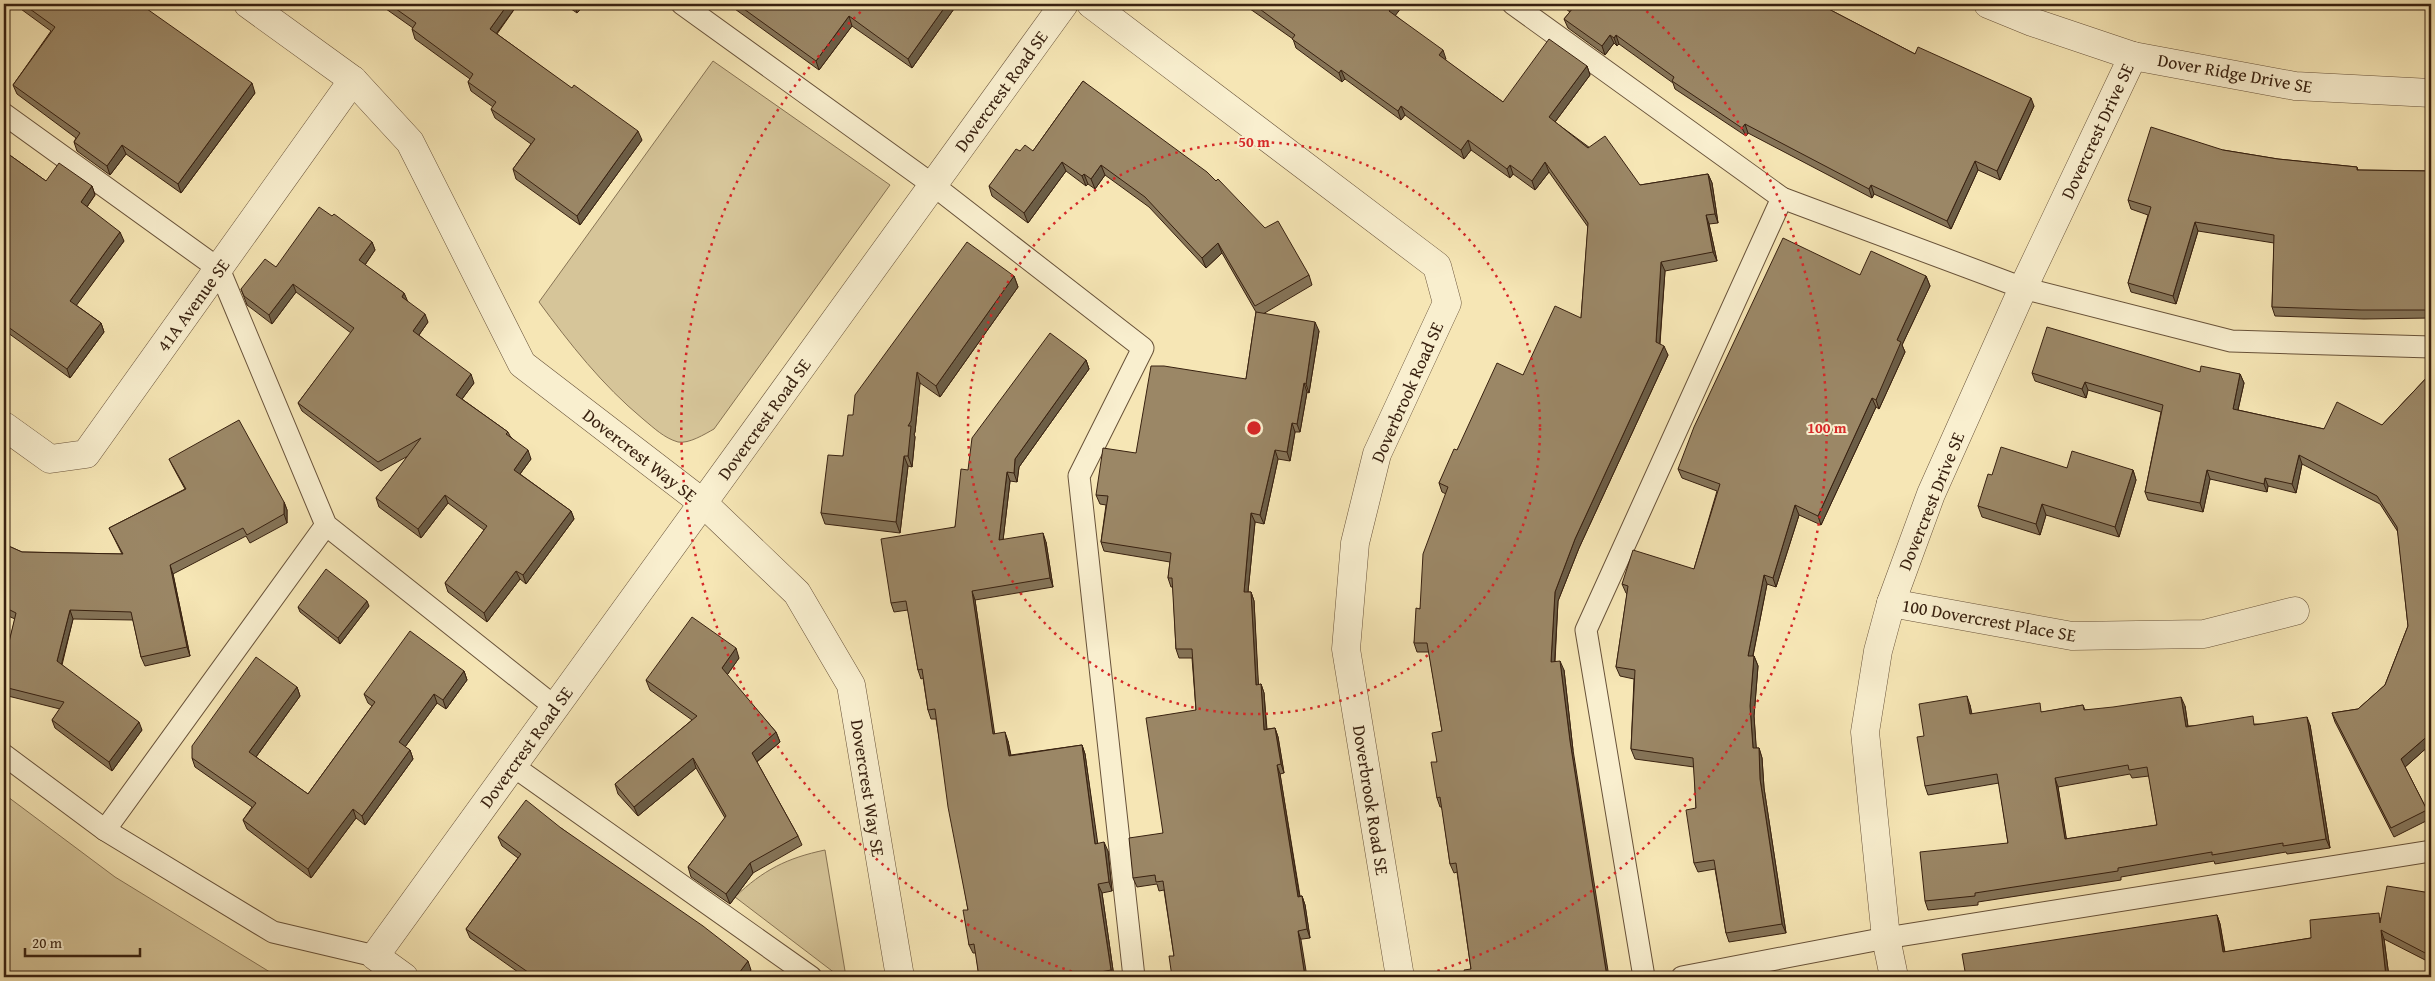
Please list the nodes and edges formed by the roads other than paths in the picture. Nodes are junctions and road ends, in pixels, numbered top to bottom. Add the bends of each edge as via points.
1 (248, 4) edge
2 (682, 4) edge
3 (1064, 4) edge
4 (1091, 4) edge
5 (1513, 4) edge
6 (1988, 4) edge
7 (2133, 56) junction
8 (353, 80) junction
9 (2431, 93) edge
10 (4, 114) edge
11 (933, 185) junction
12 (1782, 198) junction
13 (219, 269) junction
14 (2023, 288) junction
15 (2431, 347) edge
16 (4, 426) edge
17 (703, 503) junction
18 (326, 525) junction
19 (1891, 603) junction
20 (2295, 611) dead end
21 (555, 707) junction
22 (4, 755) edge
23 (513, 766) junction
24 (106, 830) junction
25 (2431, 851) edge
26 (1886, 938) junction
27 (375, 956) junction
28 (404, 977) edge
29 (812, 977) edge
30 (900, 977) edge
31 (1134, 977) edge
32 (1400, 977) edge
33 (1644, 977) edge
34 (1682, 977) edge
35 (1894, 977) edge

1 - 8 street, Dovercrest Way SE
2 - 11 lane
3 - 11 street, Dovercrest Road SE
4 - 32 street, Doverbrook Road SE via 1437,266 1447,303 1377,454 1356,543 1346,649
5 - 12 lane
6 - 7 street, Dover Ridge Drive SE
7 - 9 street, Dover Ridge Drive SE via 2295,86
7 - 14 street, Dovercrest Drive SE
8 - 13 street, 41A Avenue SE
8 - 17 street, Dovercrest Way SE via 410,142 522,364
10 - 13 lane
11 - 17 street, Dovercrest Road SE
11 - 31 lane via 1142,348 1079,476
12 - 14 lane
12 - 33 lane via 1586,630
13 - 16 street, 41A Avenue SE via 86,454 50,460
13 - 18 lane
14 - 15 lane via 2231,341
14 - 19 street, Dovercrest Drive SE via 1931,494
17 - 21 street, Dovercrest Road SE
17 - 30 street, Dovercrest Way SE via 797,594 851,685
18 - 21 lane
18 - 24 lane
19 - 20 street, 100 Dovercrest Place SE via 2072,636 2204,634
19 - 26 street, Dovercrest Drive SE via 1878,651 1866,732
21 - 23 street, Dovercrest Road SE
22 - 24 lane
23 - 27 street, Dovercrest Road SE
23 - 29 lane
24 - 27 lane via 273,932
25 - 26 lane
26 - 34 lane
26 - 35 street, Dovercrest Drive SE
27 - 28 street

